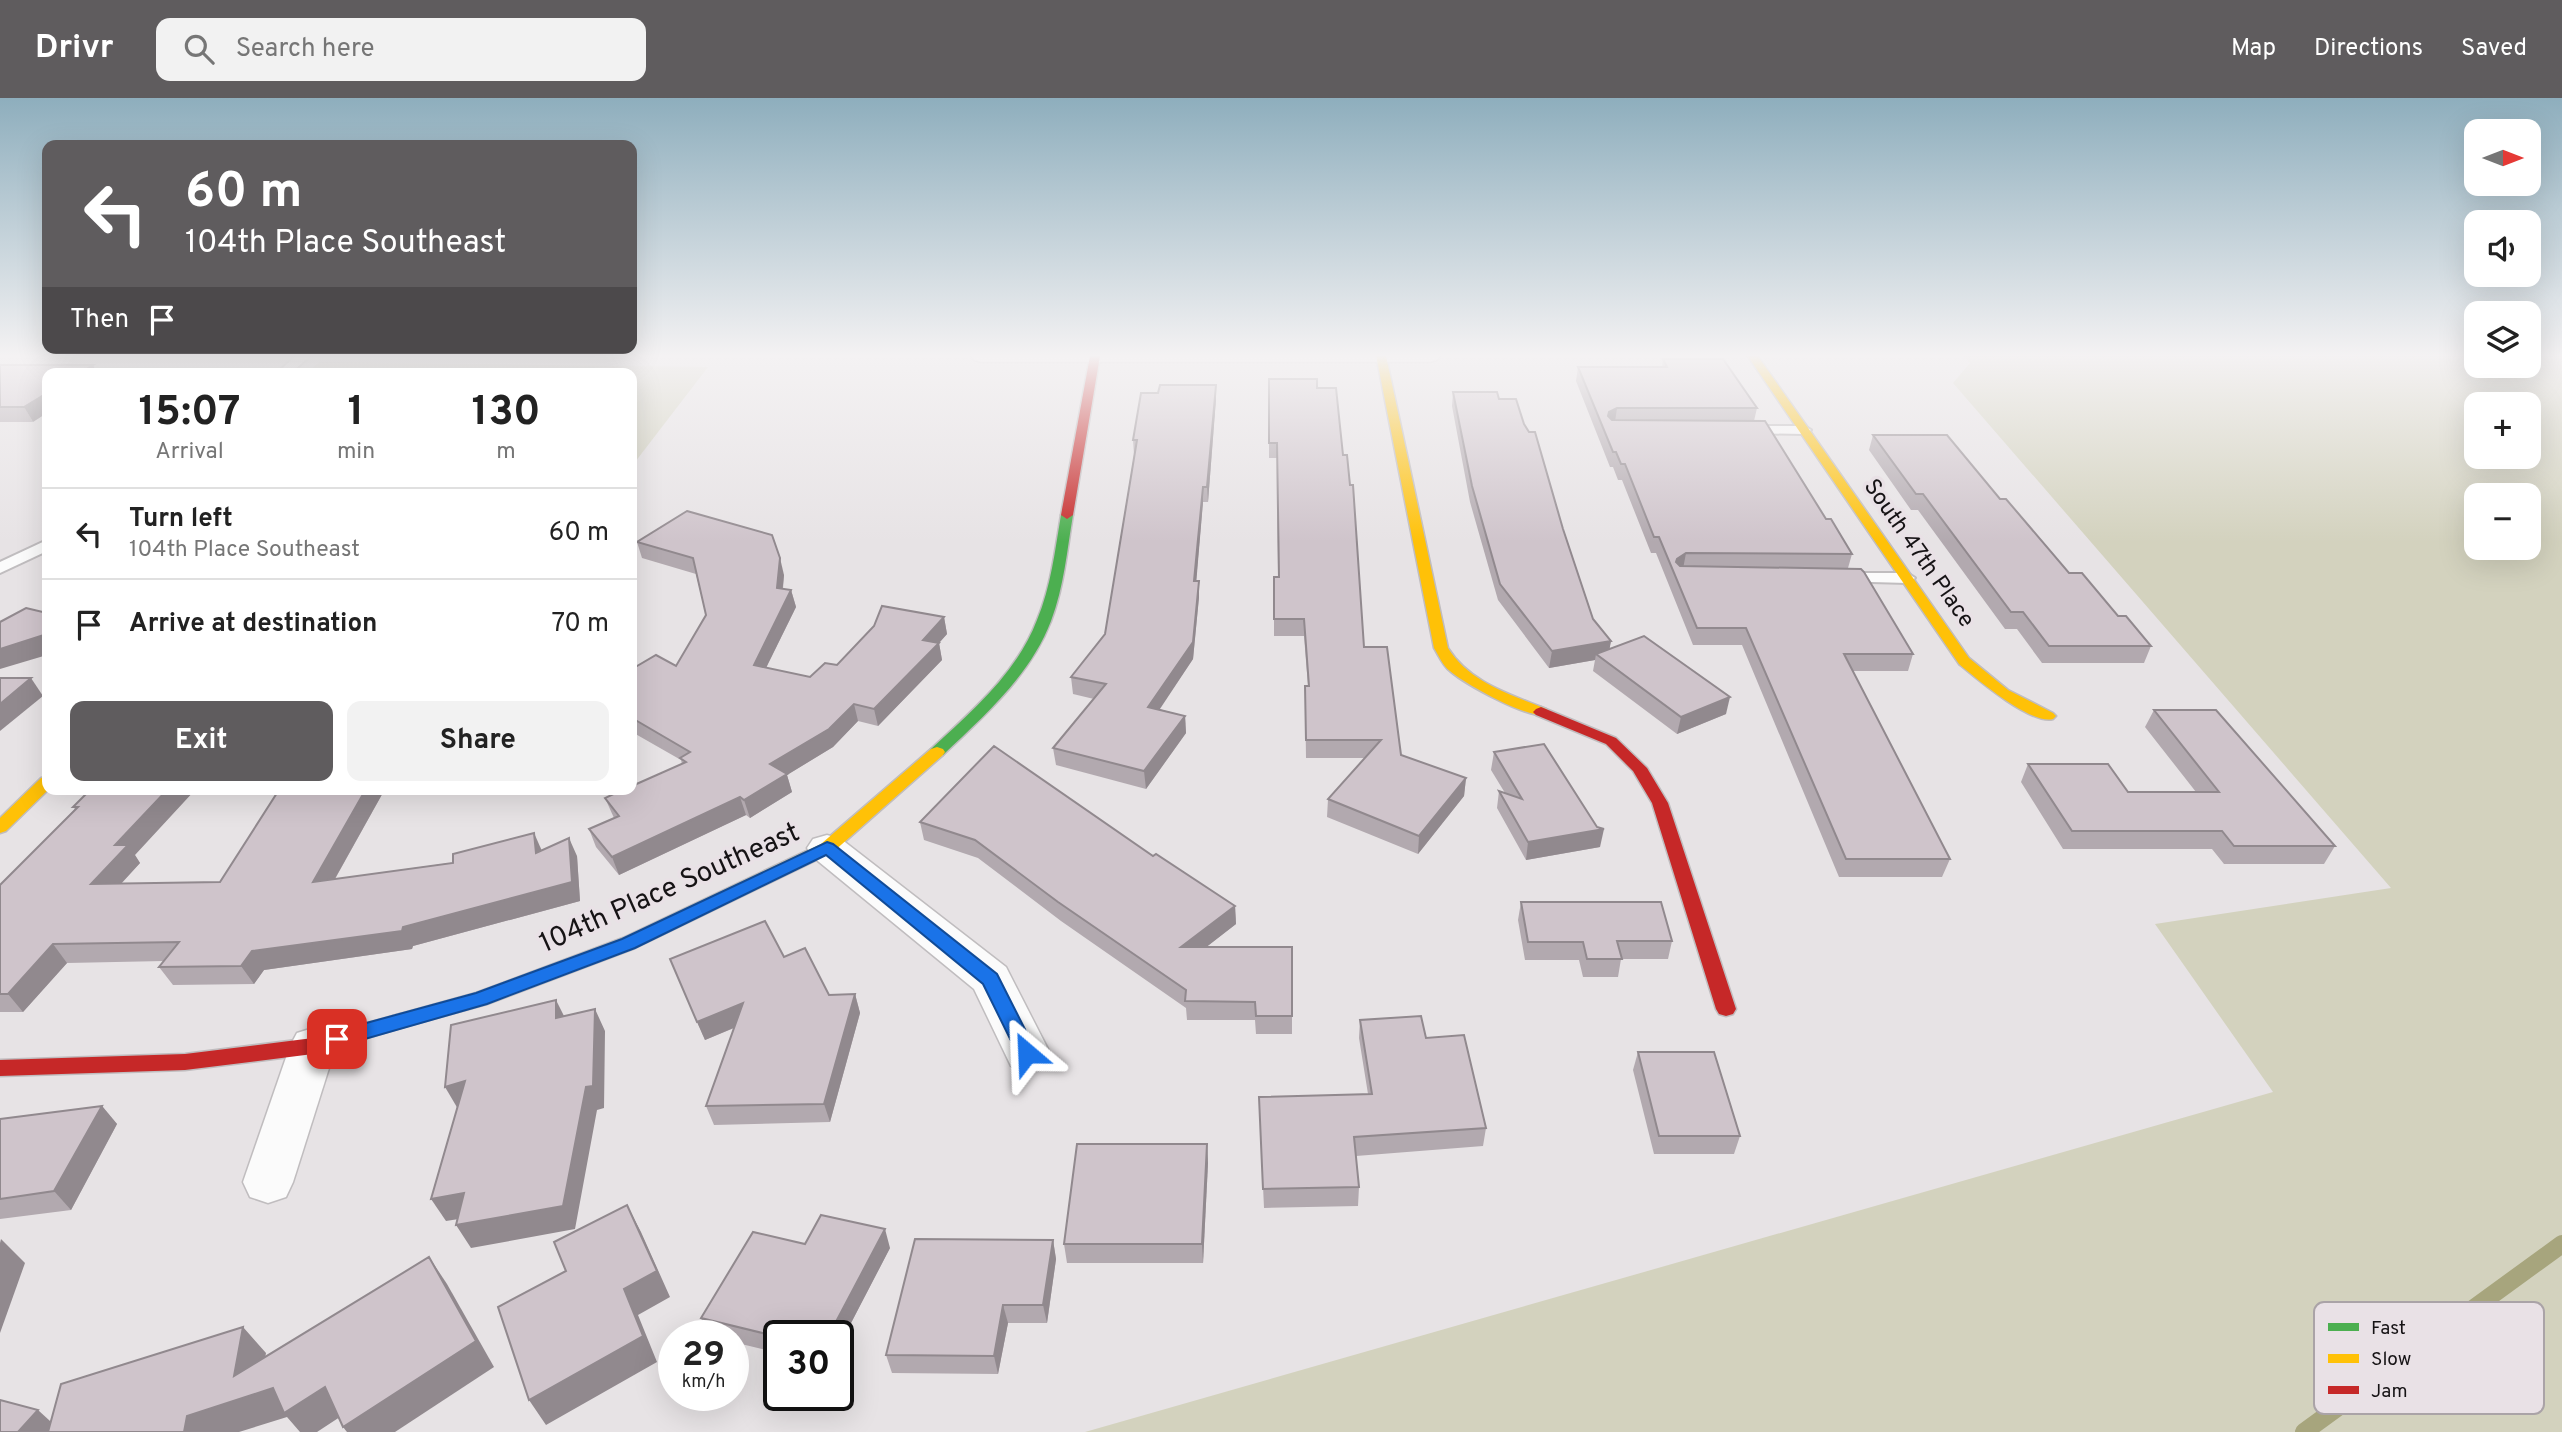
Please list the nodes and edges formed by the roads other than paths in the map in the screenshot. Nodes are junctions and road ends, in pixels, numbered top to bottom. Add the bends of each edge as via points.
1 (1085, 417) edge
2 (1394, 417) edge
3 (1795, 417) edge
4 (1736, 430) edge
5 (1804, 430) junction
6 (42, 547) edge
7 (0, 568) edge
8 (1828, 578) edge
9 (1907, 579) junction
10 (2049, 716) dead end
11 (42, 787) edge
12 (0, 827) edge
13 (827, 848) junction
14 (1726, 1009) dead end
15 (313, 1046) junction
16 (1027, 1053) dead end
17 (0, 1068) edge
18 (268, 1182) dead end

1 - 13 street, 104th Place Southeast via 1056,579 1039,634 1002,691
2 - 14 street via 1441,648 1453,667 1483,688 1611,741 1639,768 1660,803
3 - 5 street, South 47th Place
4 - 5 lane
5 - 9 street, South 47th Place
6 - 7 lane
8 - 9 lane
9 - 10 street, South 47th Place via 1964,661 1985,683
11 - 12 street
13 - 15 street, 104th Place Southeast via 629,943 480,999
13 - 16 street via 991,979
15 - 17 street, 104th Place Southeast via 185,1062
15 - 18 street

